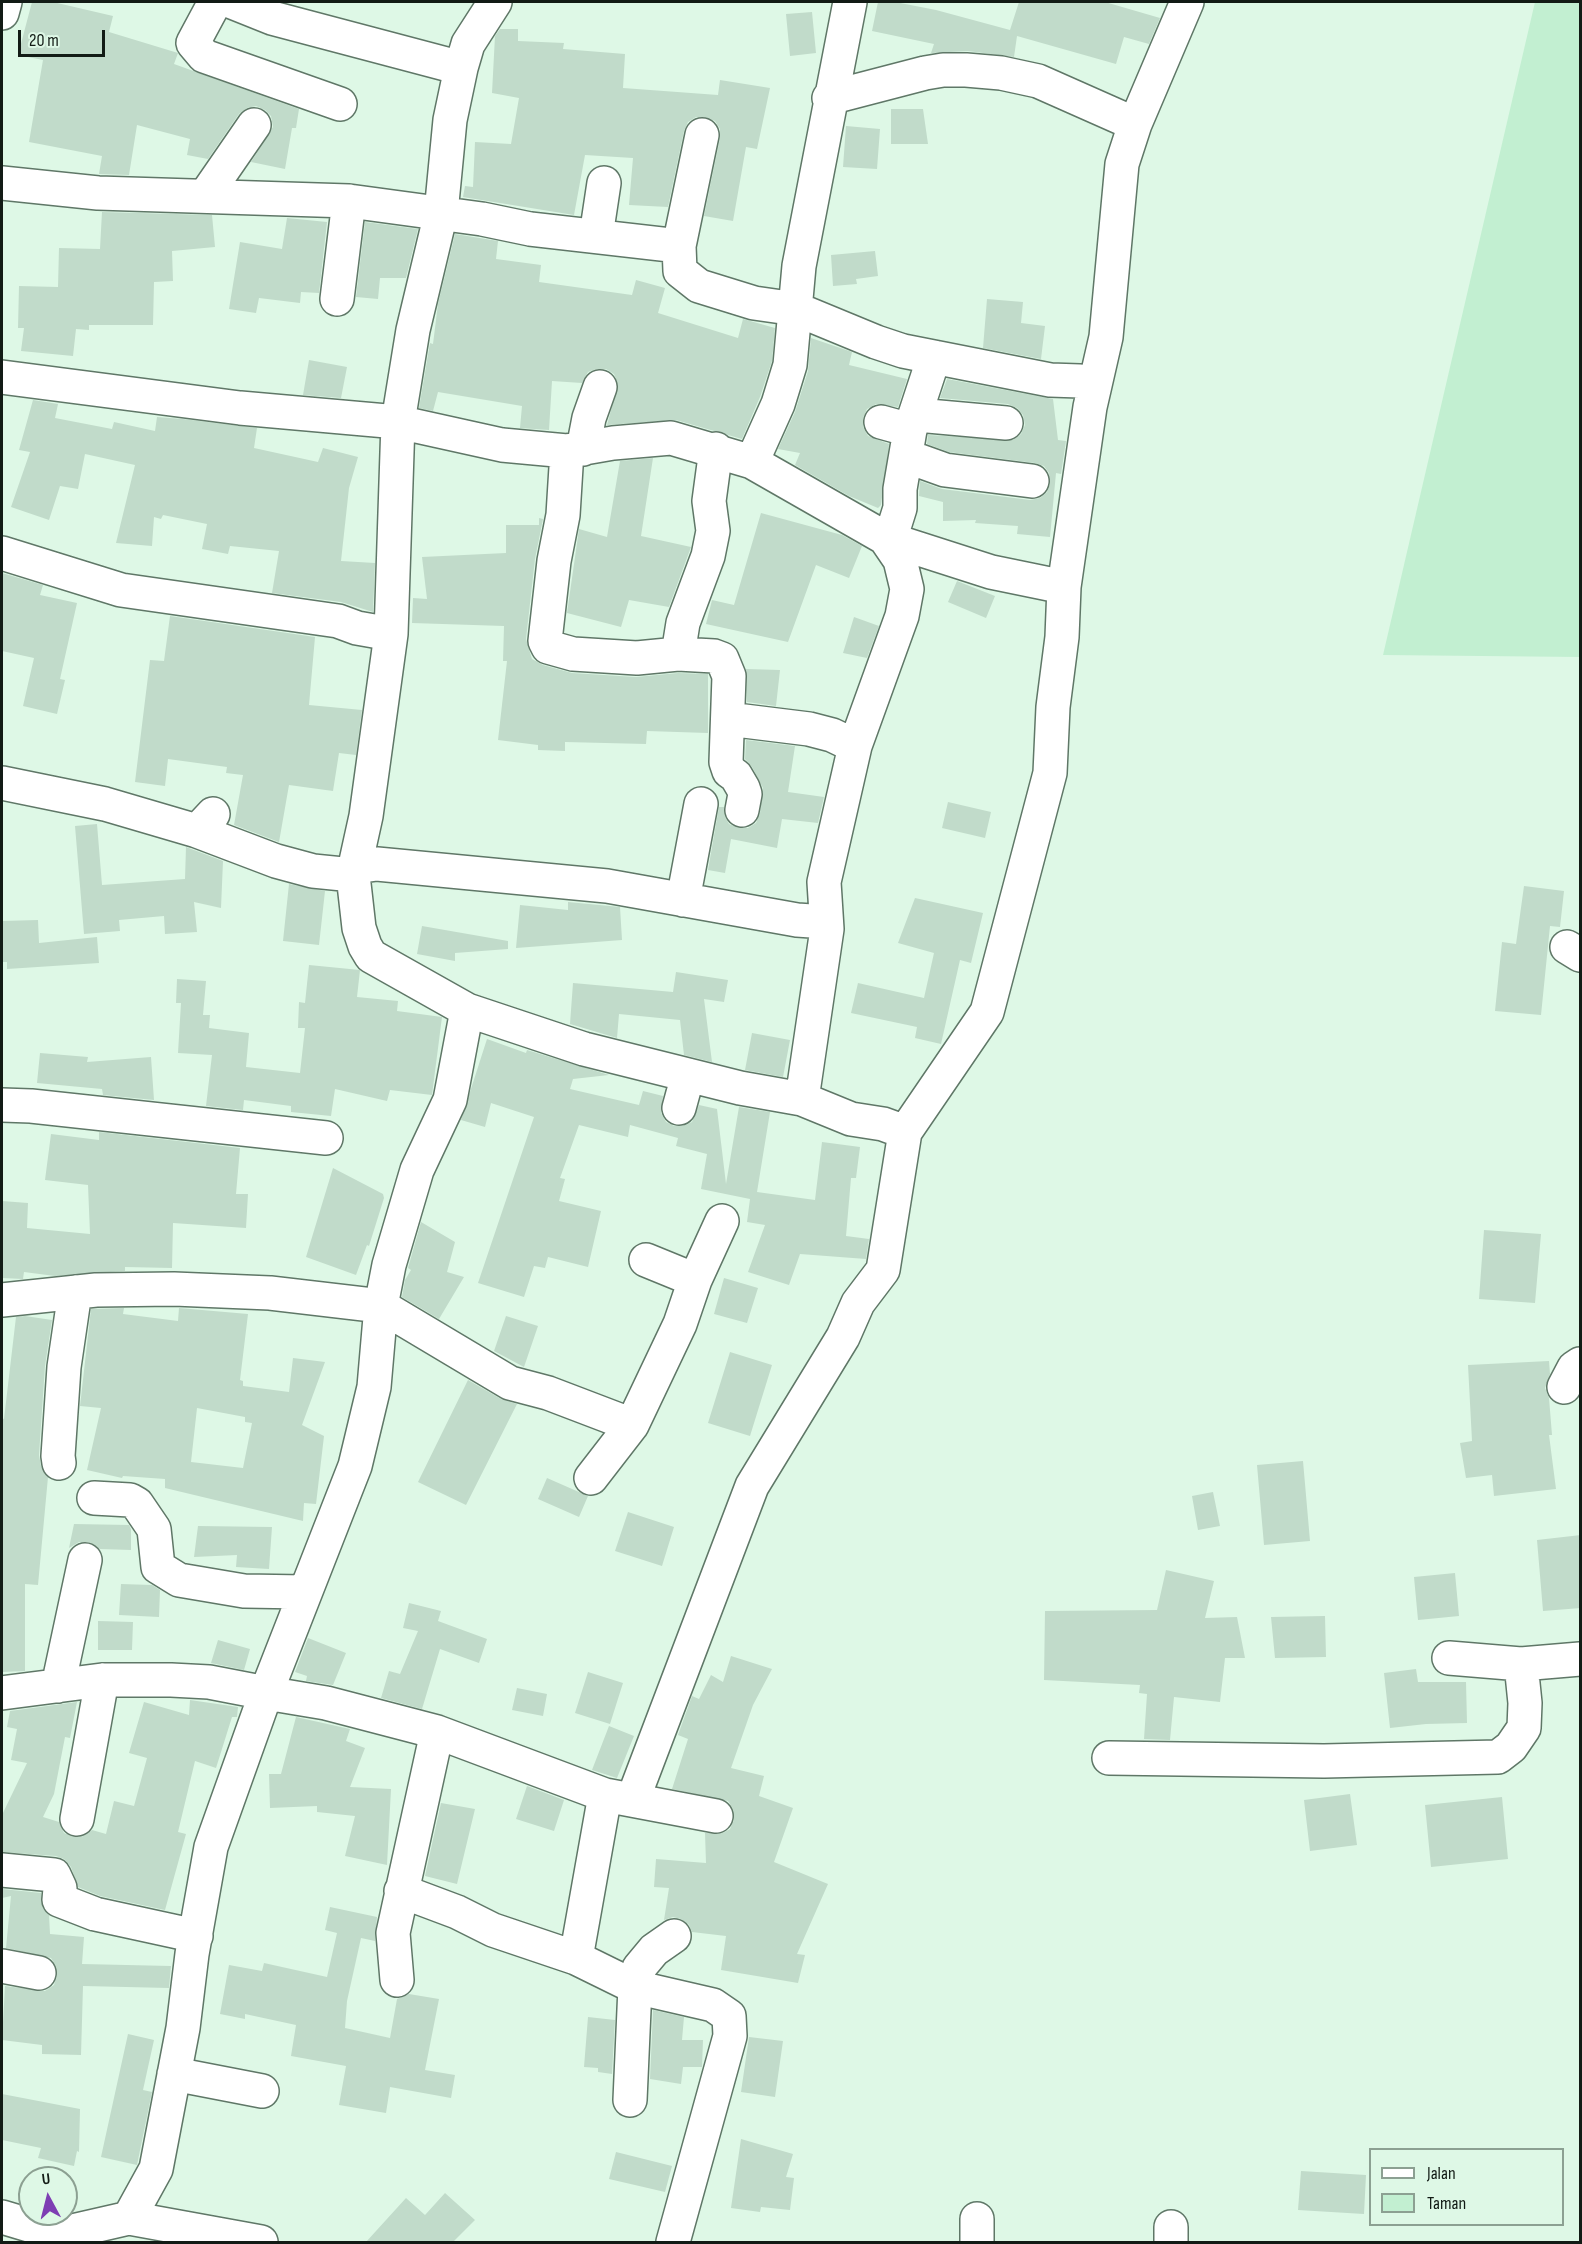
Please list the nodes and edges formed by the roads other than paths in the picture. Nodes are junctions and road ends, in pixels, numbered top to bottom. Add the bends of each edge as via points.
1 (5, 2) edge
2 (215, 2) edge
3 (232, 2) edge
4 (495, 2) edge
5 (850, 2) edge
6 (1186, 2) edge
7 (2, 14) edge
8 (461, 68) junction
9 (829, 98) junction
10 (340, 104) dead end
11 (1135, 124) junction
12 (254, 125) dead end
13 (702, 135) dead end
14 (2, 183) edge
15 (604, 183) dead end
16 (205, 196) junction
17 (349, 201) junction
18 (441, 213) junction
19 (596, 236) junction
20 (679, 246) junction
21 (337, 299) dead end
22 (796, 309) junction
23 (934, 357) junction
24 (2, 377) edge
25 (1095, 385) junction
26 (600, 387) dead end
27 (398, 423) junction
28 (1006, 423) dead end
29 (904, 431) junction
30 (716, 449) junction
31 (575, 450) junction
32 (752, 462) junction
33 (1032, 481) dead end
34 (885, 538) junction
35 (2, 553) edge
36 (1064, 587) junction
37 (391, 634) junction
38 (678, 654) junction
39 (728, 719) junction
40 (855, 747) junction
41 (2, 783) edge
42 (701, 804) dead end
43 (742, 810) dead end
44 (354, 871) junction
45 (683, 900) junction
46 (826, 922) junction
47 (467, 1010) junction
48 (687, 1075) junction
49 (802, 1099) junction
50 (2, 1105) edge
51 (680, 1108) dead end
52 (905, 1132) junction
53 (326, 1138) dead end
54 (722, 1221) dead end
55 (646, 1260) dead end
56 (695, 1280) junction
57 (75, 1292) junction
58 (2, 1300) edge
59 (381, 1306) junction
60 (632, 1425) junction
61 (59, 1463) dead end
62 (591, 1478) dead end
63 (94, 1498) dead end
64 (85, 1560) dead end
65 (305, 1592) junction
66 (1449, 1658) dead end
67 (1550, 1661) edge
68 (102, 1680) junction
69 (58, 1686) junction
70 (266, 1693) junction
71 (2, 1694) edge
72 (437, 1732) junction
73 (1109, 1758) dead end
74 (619, 1797) junction
75 (716, 1816) dead end
76 (77, 1820) dead end
77 (2, 1870) edge
78 (401, 1891) junction
79 (196, 1936) junction
80 (675, 1936) dead end
81 (576, 1958) junction
82 (2, 1966) edge
83 (39, 1973) dead end
84 (397, 1980) dead end
85 (635, 1987) junction
86 (174, 2074) junction
87 (262, 2091) dead end
88 (630, 2100) dead end
89 (129, 2218) junction
90 (9, 2227) edge
91 (241, 2240) edge
92 (673, 2242) edge

1 - 7 street
2 - 10 street via 193,43 204,56
3 - 8 street via 272,18
4 - 8 street via 468,44
5 - 9 street
6 - 11 street
8 - 18 street via 450,120
9 - 11 street via 926,73 966,70 1038,81
9 - 22 street via 799,266
11 - 25 street via 1122,164 1106,338
12 - 16 street
13 - 20 street
14 - 16 street via 88,193
15 - 19 street
16 - 17 street
17 - 18 street
17 - 21 street
18 - 19 street
18 - 27 street via 413,330
19 - 20 street
20 - 22 street via 680,271 699,286 754,303
22 - 23 street via 876,342
22 - 32 street via 790,365 778,404
23 - 25 street
23 - 29 street
24 - 27 street via 240,408
25 - 36 street
26 - 31 street
27 - 31 street via 502,444
27 - 37 street
28 - 29 street
29 - 33 street via 945,470
29 - 34 street via 900,508
30 - 31 street via 671,438 613,442
30 - 32 street
30 - 38 street via 709,501 710,548 683,623
31 - 38 street via 546,630 548,647 573,654 637,658
32 - 34 street
34 - 36 street via 991,572
34 - 40 street via 900,560 907,589 902,616
35 - 37 street via 121,590 338,621
36 - 52 street via 1050,773 987,1012
37 - 44 street via 366,816
38 - 39 street via 722,659 729,676
39 - 40 street via 809,729
39 - 43 street via 726,762 743,788
40 - 46 street via 824,882
41 - 44 street via 205,823 276,861 313,871
42 - 45 street
44 - 45 street via 377,864 576,882
44 - 47 street via 359,928 371,956
45 - 46 street
46 - 49 street
47 - 48 street via 584,1049
47 - 59 street via 450,1100 417,1170
48 - 49 street
48 - 51 street
49 - 52 street via 851,1119
50 - 53 street
52 - 74 street via 883,1270 858,1303 843,1337 752,1486
54 - 56 street
55 - 56 street
56 - 60 street via 680,1324
57 - 58 street
57 - 59 street via 174,1289 270,1293
57 - 61 street via 63,1367
59 - 60 street via 510,1383
59 - 65 street via 374,1387 355,1466
60 - 62 street
63 - 65 street via 137,1504 154,1529 158,1567 178,1580 244,1591
64 - 69 street
65 - 70 street
66 - 67 street
67 - 73 street via 1526,1703 1524,1728 1511,1748 1498,1757 1336,1761
68 - 69 street
68 - 70 street via 209,1682
68 - 76 street
69 - 71 street
70 - 72 street via 327,1703
70 - 79 street via 211,1847
72 - 74 street
72 - 78 street
74 - 75 street
74 - 81 street
77 - 79 street via 54,1875 60,1888 59,1900 95,1914
78 - 81 street via 458,1912 492,1930
78 - 84 street via 393,1933
79 - 86 street
80 - 85 street via 654,1950 639,1968
81 - 85 street
82 - 83 street
85 - 88 street
85 - 92 street via 713,2005 729,2016 730,2036
86 - 87 street
86 - 89 street via 156,2169
89 - 90 street via 59,2234
89 - 91 street

